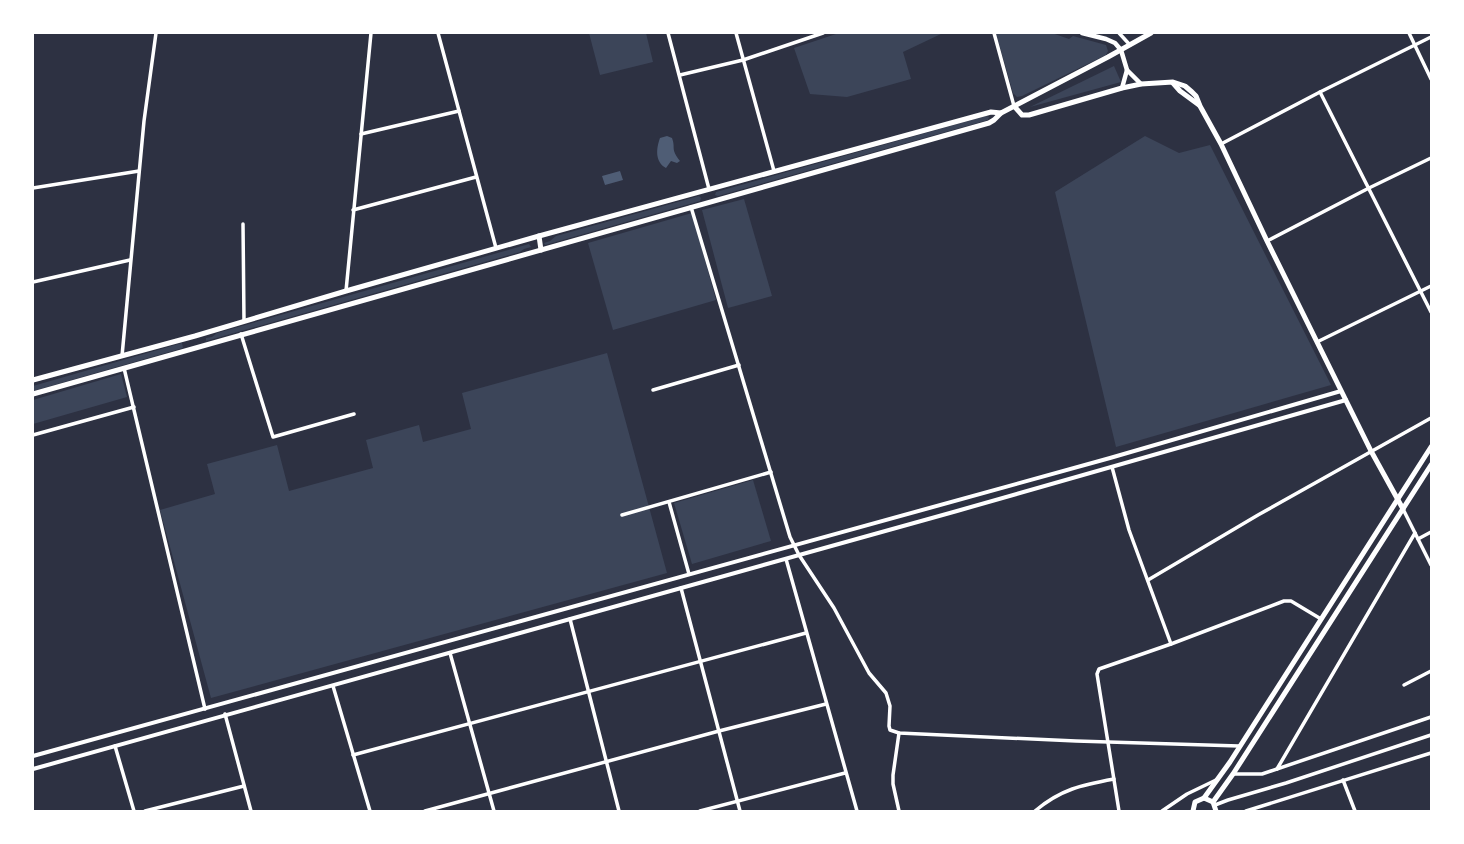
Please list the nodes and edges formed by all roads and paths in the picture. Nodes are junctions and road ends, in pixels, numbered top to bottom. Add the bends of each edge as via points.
1 (156, 33) edge
2 (371, 33) edge
3 (438, 33) edge
4 (668, 33) edge
5 (736, 33) edge
6 (823, 33) edge
7 (994, 33) edge
8 (1082, 33) edge
9 (1119, 33) edge
10 (1152, 33) edge
11 (1409, 33) edge
12 (1431, 37) edge
13 (1130, 45) junction
14 (1414, 45) junction
15 (1121, 50) junction
16 (743, 60) junction
17 (1127, 70) junction
18 (680, 74) junction
19 (1431, 79) edge
20 (1141, 84) junction
21 (1122, 88) junction
22 (1320, 92) junction
23 (1014, 106) junction
24 (459, 111) junction
25 (1001, 113) junction
26 (361, 134) junction
27 (1221, 144) junction
28 (1431, 158) edge
29 (774, 171) junction
30 (139, 172) junction
31 (476, 177) junction
32 (33, 188) edge
33 (1369, 188) junction
34 (709, 189) junction
35 (691, 207) junction
36 (353, 210) junction
37 (243, 224) dead end
38 (539, 236) junction
39 (1267, 241) junction
40 (496, 248) junction
41 (541, 250) junction
42 (130, 260) junction
43 (33, 282) edge
44 (1431, 286) edge
45 (346, 290) junction
46 (1420, 292) junction
47 (1431, 312) edge
48 (244, 321) junction
49 (241, 334) junction
50 (195, 336) junction
51 (1317, 342) junction
52 (196, 347) junction
53 (122, 356) junction
54 (739, 365) junction
55 (124, 368) junction
56 (33, 380) edge
57 (653, 390) dead end
58 (1341, 391) junction
59 (33, 394) edge
60 (1346, 400) junction
61 (134, 407) junction
62 (354, 414) dead end
63 (1431, 418) edge
64 (33, 435) edge
65 (1431, 447) edge
66 (1371, 452) junction
67 (1431, 465) edge
68 (1112, 467) junction
69 (771, 472) junction
70 (1398, 499) junction
71 (669, 502) junction
72 (1403, 509) junction
73 (622, 515) dead end
74 (1431, 532) edge
75 (1415, 533) junction
76 (1418, 539) junction
77 (793, 545) junction
78 (799, 555) junction
79 (786, 559) junction
80 (1431, 566) edge
81 (689, 574) junction
82 (1148, 580) junction
83 (681, 588) junction
84 (570, 619) junction
85 (1321, 619) junction
86 (806, 633) junction
87 (1171, 644) junction
88 (450, 653) junction
89 (701, 662) junction
90 (1431, 671) edge
91 (1404, 685) dead end
92 (333, 686) junction
93 (589, 692) junction
94 (826, 704) junction
95 (205, 710) junction
96 (225, 714) junction
97 (1431, 717) edge
98 (470, 725) junction
99 (719, 731) junction
100 (899, 733) junction
101 (1431, 735) edge
102 (1108, 742) junction
103 (116, 746) junction
104 (1240, 746) junction
105 (1431, 754) edge
106 (353, 755) junction
107 (33, 756) edge
108 (607, 762) junction
109 (33, 769) edge
110 (1277, 769) junction
111 (845, 773) junction
112 (1233, 774) junction
113 (1114, 779) junction
114 (1218, 779) junction
115 (1343, 780) junction
116 (244, 786) junction
117 (489, 793) junction
118 (1204, 798) junction
119 (738, 801) junction
120 (1215, 806) edge
121 (134, 811) edge
122 (145, 811) edge
123 (251, 811) edge
124 (370, 811) edge
125 (425, 811) edge
126 (494, 811) edge
127 (619, 811) edge
128 (700, 811) edge
129 (740, 811) edge
130 (856, 811) edge
131 (900, 811) edge
132 (1035, 811) edge
133 (1119, 811) edge
134 (1162, 811) edge
135 (1192, 811) edge
136 (1246, 811) edge
137 (1355, 811) edge

1 - 30 street
2 - 26 street
3 - 24 street
4 - 18 street
5 - 16 street
6 - 16 street
7 - 23 street
8 - 15 main road via 1112,41
9 - 13 street
10 - 13 main road
11 - 14 street
12 - 14 street
13 - 15 main road
14 - 19 street
14 - 22 street
15 - 17 main road
15 - 23 main road
16 - 18 street
16 - 29 street
17 - 20 main road
17 - 21 main road
18 - 34 street
20 - 21 main road
20 - 27 main road via 1173,82 1180,91 1200,106
21 - 23 main road via 1029,115 1022,115
22 - 27 street
22 - 33 street
23 - 25 main road
24 - 26 street
24 - 31 street
25 - 29 main road via 991,112
25 - 35 main road via 994,120 972,128
26 - 36 street
27 - 39 main road
28 - 33 street
29 - 34 main road
30 - 32 street
30 - 42 street
31 - 36 street
31 - 40 street
33 - 39 street
33 - 46 street
34 - 38 main road
35 - 41 main road
35 - 54 street
36 - 45 street
37 - 48 street
38 - 40 main road
38 - 41 main road
39 - 51 main road
40 - 45 main road
41 - 49 main road
42 - 43 street
42 - 53 street
44 - 46 street
45 - 48 main road
46 - 47 street
46 - 51 street
48 - 50 main road
49 - 52 main road
49 - 62 street via 273,437
50 - 52 main road
50 - 53 main road
51 - 58 main road
52 - 55 main road
53 - 56 main road
54 - 57 street
54 - 69 street
55 - 59 main road
55 - 61 street
58 - 60 main road
58 - 77 street via 1110,458
60 - 66 main road
60 - 68 street
61 - 64 street
61 - 95 street
63 - 66 street
65 - 70 main road
66 - 70 main road
66 - 82 street
67 - 72 main road
68 - 78 street
68 - 82 street via 1129,530
69 - 71 street
69 - 77 street
70 - 72 main road
70 - 85 main road
71 - 73 street
71 - 81 street
72 - 75 street
72 - 112 main road
74 - 76 street
75 - 76 street
75 - 110 street
76 - 80 street
77 - 78 street
77 - 81 street
78 - 79 street
78 - 100 street via 834,608 868,673 886,693 890,706 888,726 890,730
79 - 83 street
79 - 86 street
81 - 95 street
82 - 87 street
83 - 84 street
83 - 89 street
84 - 88 street
84 - 93 street
85 - 87 street via 1287,600
85 - 104 main road
86 - 89 street
86 - 94 street
87 - 102 street via 1098,670
88 - 92 street
88 - 98 street
89 - 93 street
89 - 99 street
90 - 91 street
92 - 96 street
92 - 106 street
93 - 98 street
93 - 108 street
94 - 99 street
94 - 111 street
95 - 107 street
96 - 103 street
96 - 116 street
97 - 110 street
98 - 106 street
98 - 117 street
99 - 108 street
99 - 119 street
100 - 102 street
100 - 131 street via 893,784
101 - 120 street
102 - 104 street
102 - 113 street
103 - 109 street
103 - 121 street
104 - 114 main road
105 - 115 street
106 - 124 street
108 - 117 street
108 - 127 street
110 - 112 street via 1257,775
111 - 119 street
111 - 130 street
112 - 120 main road
113 - 132 street via 1067,790 1054,796
113 - 133 street
114 - 118 main road
114 - 134 street
115 - 136 street
115 - 137 street
116 - 122 street
116 - 123 street
117 - 125 street
117 - 126 street
118 - 120 main road
118 - 135 main road via 1195,802
119 - 128 street
119 - 129 street

